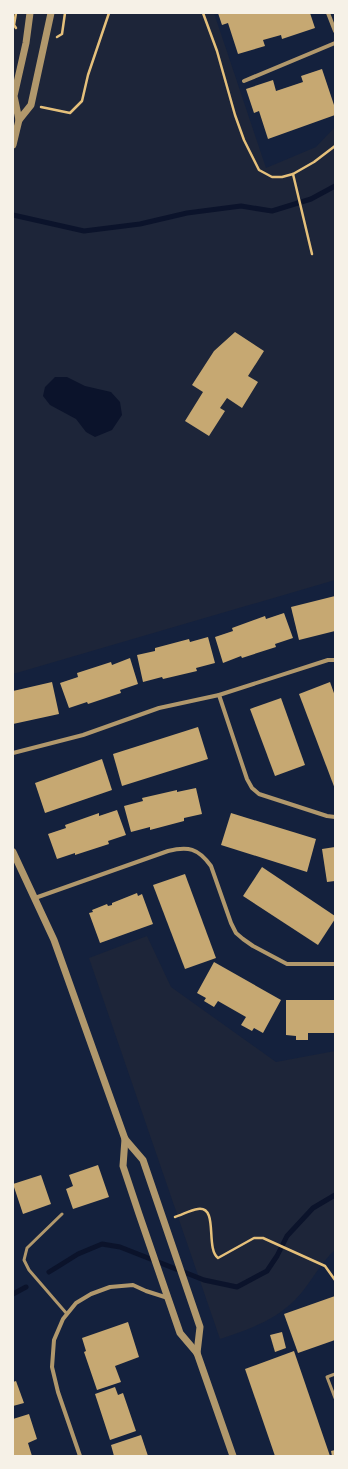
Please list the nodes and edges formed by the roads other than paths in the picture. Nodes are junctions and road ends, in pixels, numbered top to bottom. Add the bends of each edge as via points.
1 (30, 13) edge
2 (52, 13) edge
3 (328, 13) edge
4 (335, 31) edge
5 (335, 43) edge
6 (244, 81) dead end
7 (19, 120) junction
8 (13, 145) edge
9 (335, 660) edge
10 (219, 695) junction
11 (13, 753) edge
12 (335, 817) edge
13 (13, 852) edge
14 (35, 898) junction
15 (335, 964) edge
16 (125, 1139) junction
17 (62, 1214) dead end
18 (169, 1299) junction
19 (67, 1314) junction
20 (197, 1353) junction
21 (335, 1374) edge
22 (335, 1398) edge
23 (80, 1456) edge
24 (233, 1456) edge

1 - 7 street via 14,96
2 - 7 street via 31,105
3 - 4 street
5 - 6 street
7 - 8 street
9 - 10 street via 328,660
10 - 11 street via 159,708 83,735
10 - 12 street via 252,788 259,794
13 - 14 street
14 - 15 street via 168,851 189,849 199,852 211,866 231,923 243,939 286,964
14 - 16 street via 69,979
16 - 18 street via 123,1166
16 - 20 street via 143,1160 190,1297 200,1327
17 - 19 lane via 27,1248 24,1260 29,1270
18 - 19 street via 133,1285 110,1287 76,1303
18 - 20 street via 180,1333
19 - 23 street via 54,1340 52,1367
20 - 24 street
21 - 22 lane via 327,1377

